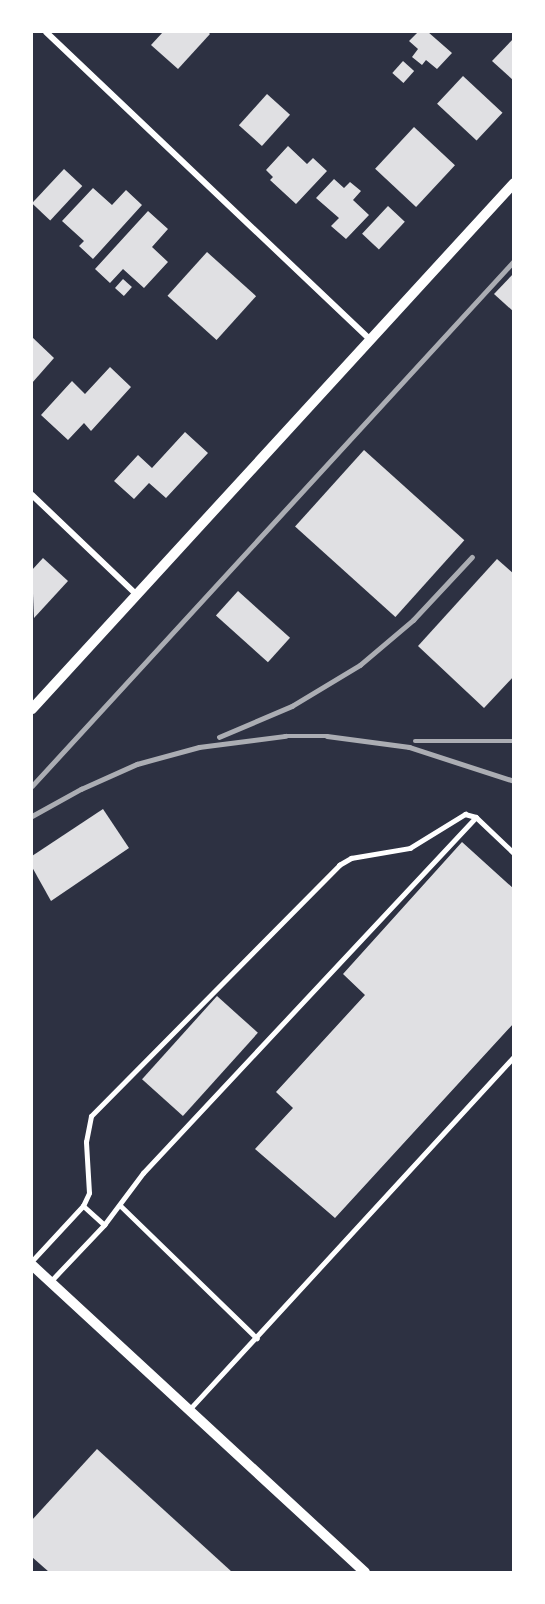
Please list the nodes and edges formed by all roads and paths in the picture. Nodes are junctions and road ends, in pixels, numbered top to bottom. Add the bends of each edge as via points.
1 (46, 32) edge
2 (513, 183) edge
3 (369, 339) junction
4 (32, 495) edge
5 (136, 594) junction
6 (32, 709) edge
7 (476, 817) junction
8 (513, 853) edge
9 (513, 1056) edge
10 (120, 1205) junction
11 (83, 1206) junction
12 (104, 1225) junction
13 (32, 1263) edge
14 (50, 1282) junction
15 (257, 1338) junction
16 (189, 1410) junction
17 (365, 1572) edge

1 - 3 street
2 - 3 street
3 - 5 street
4 - 5 street
5 - 6 street
7 - 8 lane
7 - 10 lane via 143,1173
7 - 11 lane via 461,816 410,848 351,858 339,865 91,1116 86,1142 89,1192
9 - 15 lane
10 - 12 lane
10 - 15 lane
11 - 12 lane
11 - 13 lane
12 - 14 lane
13 - 14 street
14 - 16 street
15 - 16 lane
16 - 17 street

